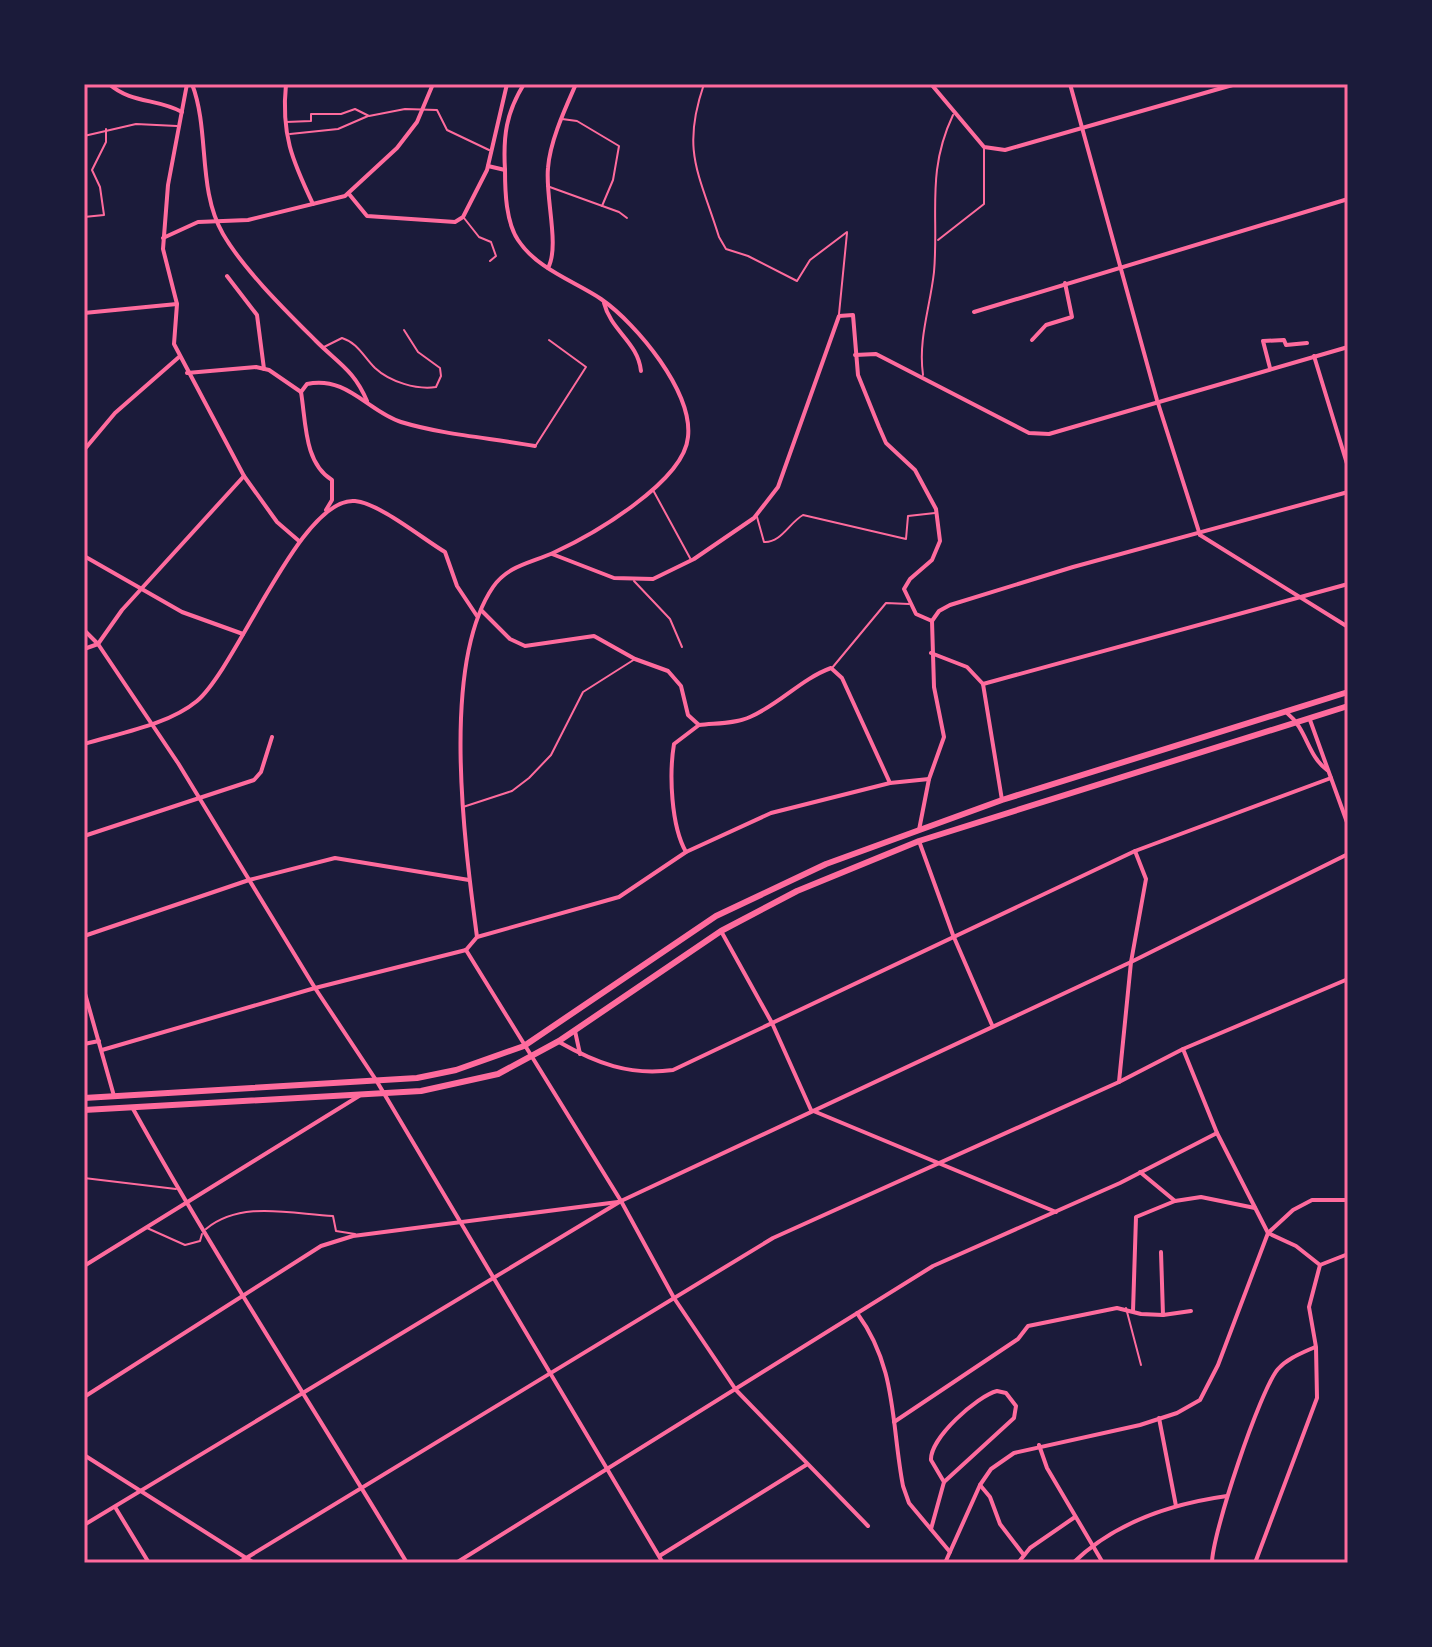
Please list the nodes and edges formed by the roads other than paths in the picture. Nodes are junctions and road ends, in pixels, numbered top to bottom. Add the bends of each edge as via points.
1 (109, 84) edge
2 (189, 84) edge
3 (286, 84) edge
4 (433, 84) edge
5 (507, 84) edge
6 (524, 84) edge
7 (576, 84) edge
8 (704, 84) edge
9 (931, 84) edge
10 (1070, 84) edge
11 (1236, 84) edge
12 (423, 109) junction
13 (182, 112) junction
14 (954, 112) junction
15 (369, 116) junction
16 (562, 119) junction
17 (285, 122) junction
18 (178, 126) junction
19 (1082, 126) junction
20 (106, 129) junction
21 (286, 134) junction
22 (84, 136) edge
23 (984, 147) junction
24 (490, 150) junction
25 (488, 166) junction
26 (505, 170) junction
27 (547, 186) junction
28 (349, 194) junction
29 (1348, 199) edge
30 (313, 204) junction
31 (602, 206) junction
32 (84, 217) edge
33 (463, 217) junction
34 (627, 218) dead end
35 (217, 221) junction
36 (163, 238) junction
37 (937, 241) junction
38 (490, 261) dead end
39 (1120, 265) junction
40 (548, 268) junction
41 (227, 276) dead end
42 (1065, 283) junction
43 (603, 300) junction
44 (177, 304) junction
45 (974, 312) dead end
46 (84, 313) edge
47 (839, 316) junction
48 (404, 330) dead end
49 (549, 340) dead end
50 (1032, 340) dead end
51 (1307, 343) dead end
52 (323, 347) junction
53 (1348, 347) edge
54 (855, 355) junction
55 (1314, 356) junction
56 (179, 357) junction
57 (1270, 368) junction
58 (264, 369) junction
59 (641, 371) dead end
60 (187, 373) junction
61 (923, 380) junction
62 (301, 392) junction
63 (1157, 400) junction
64 (367, 401) junction
65 (535, 446) joint
66 (84, 450) edge
67 (1348, 467) edge
68 (244, 476) junction
69 (652, 489) junction
70 (1348, 492) edge
71 (326, 510) junction
72 (937, 513) junction
73 (756, 515) junction
74 (1200, 535) junction
75 (299, 541) junction
76 (552, 554) junction
77 (84, 556) edge
78 (691, 561) junction
79 (634, 580) junction
80 (1348, 584) edge
81 (141, 589) junction
82 (1298, 599) junction
83 (909, 604) junction
84 (481, 610) junction
85 (477, 616) junction
86 (932, 621) junction
87 (1348, 627) edge
88 (84, 630) edge
89 (243, 634) junction
90 (98, 644) junction
91 (682, 647) dead end
92 (84, 649) edge
93 (931, 653) junction
94 (635, 659) junction
95 (831, 668) junction
96 (983, 684) junction
97 (1348, 692) edge
98 (1348, 706) edge
99 (1287, 713) junction
100 (1310, 720) junction
101 (1300, 723) junction
102 (152, 724) junction
103 (699, 725) junction
104 (272, 737) dead end
105 (84, 744) edge
106 (1327, 770) junction
107 (1331, 778) junction
108 (929, 779) junction
109 (890, 783) junction
110 (201, 799) junction
111 (1002, 800) junction
112 (462, 808) junction
113 (1345, 810) edge
114 (953, 819) junction
115 (1348, 825) edge
116 (918, 832) junction
117 (84, 836) edge
118 (919, 841) junction
119 (1135, 851) junction
120 (686, 852) junction
121 (1348, 854) edge
122 (249, 880) junction
123 (469, 880) junction
124 (721, 931) junction
125 (953, 935) junction
126 (84, 936) edge
127 (477, 937) junction
128 (466, 950) junction
129 (1131, 962) junction
130 (1348, 979) edge
131 (315, 988) junction
132 (84, 990) edge
133 (772, 1023) junction
134 (992, 1025) junction
135 (575, 1031) junction
136 (99, 1041) junction
137 (559, 1041) junction
138 (84, 1044) edge
139 (524, 1046) junction
140 (1183, 1049) junction
141 (102, 1050) junction
142 (580, 1054) junction
143 (532, 1058) junction
144 (376, 1080) junction
145 (1119, 1082) junction
146 (383, 1094) junction
147 (114, 1096) junction
148 (359, 1096) junction
149 (84, 1098) edge
150 (132, 1107) junction
151 (84, 1110) edge
152 (811, 1110) junction
153 (1217, 1133) junction
154 (937, 1163) junction
155 (1140, 1172) junction
156 (84, 1178) edge
157 (177, 1189) junction
158 (1348, 1200) edge
159 (621, 1201) junction
160 (1175, 1201) junction
161 (186, 1204) junction
162 (1255, 1208) junction
163 (1056, 1212) junction
164 (459, 1224) junction
165 (147, 1228) junction
166 (204, 1231) junction
167 (1268, 1233) junction
168 (360, 1235) junction
169 (1161, 1252) dead end
170 (1348, 1254) edge
171 (1320, 1265) junction
172 (84, 1266) edge
173 (491, 1278) junction
174 (245, 1295) junction
175 (674, 1298) junction
176 (1126, 1308) junction
177 (1133, 1311) junction
178 (1191, 1311) dead end
179 (857, 1313) junction
180 (1163, 1315) junction
181 (1316, 1347) junction
182 (1141, 1365) dead end
183 (550, 1374) junction
184 (736, 1390) junction
185 (305, 1393) junction
186 (84, 1397) edge
187 (1159, 1418) junction
188 (894, 1422) junction
189 (1039, 1445) junction
190 (84, 1455) edge
191 (806, 1465) junction
192 (608, 1469) junction
193 (944, 1482) junction
194 (980, 1485) junction
195 (362, 1487) junction
196 (141, 1491) junction
197 (1227, 1496) junction
198 (1176, 1506) junction
199 (115, 1507) junction
200 (1075, 1517) junction
201 (84, 1525) edge
202 (868, 1526) dead end
203 (931, 1529) junction
204 (1092, 1544) junction
205 (950, 1552) junction
206 (1023, 1554) junction
207 (660, 1555) junction
208 (246, 1558) junction
209 (149, 1563) edge
210 (238, 1563) edge
211 (254, 1563) edge
212 (407, 1563) edge
213 (456, 1563) edge
214 (663, 1563) edge
215 (945, 1563) edge
216 (1018, 1563) edge
217 (1073, 1563) edge
218 (1103, 1563) edge
219 (1212, 1563) edge
220 (1255, 1563) edge

1 - 13 street via 123,97 167,104
2 - 13 street
2 - 35 street via 198,100
3 - 17 street
4 - 12 street
5 - 24 street
6 - 26 street via 503,133
7 - 16 street
8 - 47 lane via 690,142 719,237 726,249 797,281 810,260 847,232
9 - 14 street
10 - 19 street
11 - 19 street
12 - 15 lane
12 - 24 lane via 437,110 447,130
12 - 28 street via 397,148
13 - 18 street
14 - 23 street
14 - 37 lane via 940,149 933,195
15 - 17 lane via 355,109
15 - 21 lane via 344,128
16 - 27 street via 548,163
16 - 31 lane via 577,121 619,146
17 - 21 street
18 - 20 lane
18 - 36 street
19 - 23 street via 1005,150
19 - 39 street
20 - 22 lane
20 - 32 lane via 106,142 92,170 104,215
21 - 30 street
23 - 37 lane via 984,204
24 - 25 street
25 - 26 street
25 - 33 street
26 - 40 street via 509,217 518,240
27 - 31 lane
27 - 40 street via 554,256
28 - 30 street
28 - 33 street via 367,216 455,222
29 - 39 street
30 - 35 street via 248,220
31 - 34 lane
33 - 38 lane via 479,237 491,242 496,256
35 - 36 street via 198,222
35 - 52 street via 225,237
36 - 44 street
37 - 61 lane via 919,348
39 - 42 street
39 - 63 street
40 - 43 street
41 - 58 street via 257,315
42 - 45 street
42 - 50 street via 1072,317 1046,325
43 - 59 street via 612,325 640,355
43 - 69 street via 630,324 673,381 688,413 688,441
44 - 46 street
44 - 56 street via 174,344
47 - 54 street via 853,315
47 - 73 street via 778,487
48 - 52 lane via 418,352 440,368 436,387 422,389 389,378 354,342 342,338
49 - 65 lane via 586,367
51 - 57 street via 1263,341
52 - 64 street via 343,362
53 - 55 street
54 - 61 street via 876,354
54 - 72 street via 886,443 915,470
55 - 57 street
55 - 67 street
56 - 60 street
56 - 66 street via 115,413
57 - 63 street
58 - 60 street
58 - 62 street
60 - 68 street
61 - 63 street via 1029,433 1049,434
62 - 64 street via 319,381
62 - 71 street via 312,456 320,473 332,480
63 - 74 street
64 - 65 street via 399,422
68 - 75 street via 277,522
68 - 81 street
69 - 76 street via 626,511
69 - 78 lane
70 - 74 street
71 - 75 street
71 - 85 street via 355,501 445,552 457,586
72 - 73 lane via 908,516 906,539 803,515 786,524 772,543 764,542
72 - 83 street via 940,541 932,560 904,589
73 - 78 street
74 - 82 street
74 - 86 street via 950,605
75 - 89 street
76 - 79 street via 603,575
76 - 84 street via 513,568 494,585
77 - 81 street
78 - 79 street via 653,579
79 - 91 lane via 670,619
80 - 82 street
81 - 89 street via 182,612
81 - 90 street
82 - 87 street
82 - 96 street
83 - 86 street
83 - 95 lane via 886,603
84 - 85 street
84 - 94 street via 510,639 525,646 594,636
85 - 112 street via 461,703
86 - 93 street
88 - 90 street
89 - 102 street via 197,701
90 - 92 street
90 - 102 street
93 - 96 street via 967,667
93 - 108 street via 944,737
94 - 103 street via 668,671 681,686 688,715
94 - 112 lane via 583,692 551,755 529,778 512,791
95 - 103 street via 746,719
95 - 109 street via 842,678
96 - 111 street
97 - 99 main road
98 - 100 main road
99 - 101 street
99 - 111 main road
100 - 101 main road
100 - 106 street
101 - 106 street via 1317,762
101 - 118 main road
102 - 105 street
102 - 110 street
103 - 120 street via 674,744 672,756 674,816
104 - 110 street via 254,780
106 - 107 street
107 - 113 street
107 - 119 street
108 - 109 street
108 - 116 street
109 - 120 street via 771,813
110 - 117 street
110 - 122 street
111 - 114 main road
112 - 123 street
113 - 115 street
114 - 116 main road
114 - 118 main road
116 - 139 main road via 826,864 716,916
118 - 124 main road via 776,900
118 - 125 street
119 - 125 street
119 - 129 street via 1146,879
120 - 127 street via 619,897
121 - 129 street
122 - 123 street via 335,858
122 - 126 street
122 - 131 street
123 - 127 street
124 - 133 street
124 - 135 main road
125 - 133 street
125 - 134 street
127 - 128 street
128 - 131 street
128 - 139 street
129 - 134 street
129 - 145 street
130 - 140 street
131 - 141 street
131 - 144 street
132 - 136 street
133 - 142 street via 673,1070 634,1073
133 - 152 street
134 - 152 street
135 - 137 main road
135 - 142 street
136 - 138 street
136 - 141 street
137 - 142 street
137 - 143 main road
139 - 143 street
139 - 144 main road via 456,1070
140 - 145 street
140 - 153 street
141 - 147 street
143 - 146 main road via 459,1084
143 - 159 street
144 - 146 street
144 - 147 main road
145 - 154 street
146 - 148 main road
146 - 164 street
147 - 149 main road
148 - 150 main road
148 - 161 street
150 - 151 main road
150 - 157 street
152 - 154 street
152 - 159 street
153 - 155 street
153 - 162 street
154 - 163 street
154 - 175 street via 773,1238
155 - 160 street
155 - 163 street
156 - 157 lane
157 - 161 street
158 - 167 street via 1312,1200
159 - 164 street
159 - 173 street
159 - 175 street
160 - 162 street via 1201,1197
160 - 177 street via 1136,1217
161 - 165 street
161 - 166 street
162 - 167 street
163 - 179 street via 933,1266
164 - 168 street
164 - 173 street
165 - 166 lane via 185,1245 200,1241
165 - 172 street
166 - 168 lane via 216,1221 274,1210 333,1216 336,1231
166 - 174 street
167 - 171 street
167 - 187 street via 1207,1392 1177,1413
168 - 174 street via 321,1246
169 - 180 street
170 - 171 street
171 - 181 street via 1309,1307
173 - 183 street
173 - 185 street
174 - 185 street
174 - 186 street
175 - 183 street
175 - 184 street
176 - 177 street
176 - 182 lane
176 - 188 street via 1028,1326 1018,1339
177 - 180 street
178 - 180 street
179 - 184 street
179 - 188 street via 874,1336 889,1376
181 - 197 street via 1290,1359 1273,1376
181 - 220 street via 1317,1398
183 - 192 street
183 - 195 street
184 - 191 street
184 - 192 street
185 - 195 street
185 - 196 street
187 - 189 street
187 - 198 street
188 - 203 street via 903,1486 909,1503
189 - 194 street via 1014,1453 991,1469
189 - 200 street
190 - 196 street
191 - 202 street
191 - 207 street
192 - 207 street
192 - 213 street
193 - 193 street via 931,1460 934,1445 988,1393 1006,1393 1016,1406 1014,1418
193 - 203 street
194 - 205 street
194 - 206 street
195 - 208 street
195 - 212 street
196 - 199 street
196 - 208 street
197 - 198 street
197 - 219 street
198 - 204 street via 1125,1524
199 - 201 street
199 - 209 street
200 - 204 street
200 - 206 street
203 - 205 street
204 - 217 street
204 - 218 street
205 - 215 street
206 - 216 street
207 - 214 street
208 - 210 street
208 - 211 street

